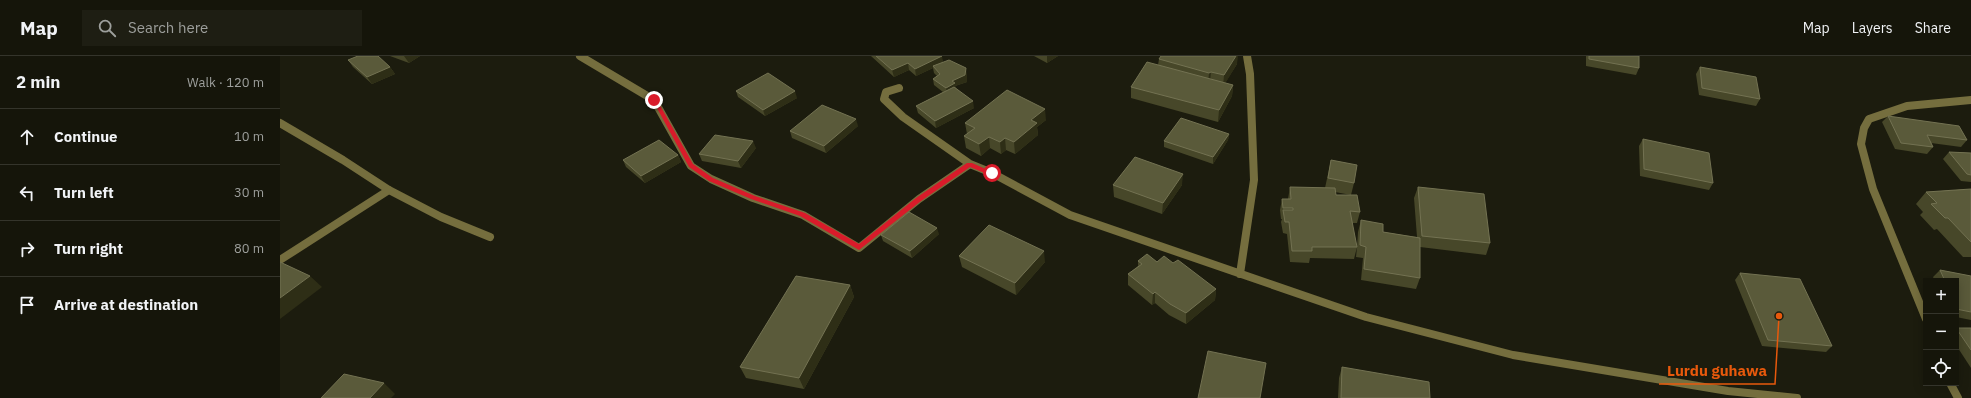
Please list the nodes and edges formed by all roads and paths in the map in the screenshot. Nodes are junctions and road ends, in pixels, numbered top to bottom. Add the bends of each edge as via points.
1 (580, 56) edge
2 (1247, 56) edge
3 (899, 88) dead end
4 (1971, 100) edge
5 (280, 123) edge
6 (970, 164) junction
7 (389, 190) junction
8 (490, 237) dead end
9 (280, 260) edge
10 (1240, 274) junction
11 (1924, 314) edge
12 (1952, 386) edge
13 (1797, 398) edge
14 (1958, 398) edge

1 - 6 street via 654,100 691,166 711,179 746,195 803,214 859,248 919,199
2 - 10 street via 1254,180
3 - 6 street via 886,92 884,99 903,117
4 - 11 street via 1907,106 1869,119 1864,128 1861,144 1874,189
5 - 7 street
6 - 10 street via 1070,214
7 - 8 street via 441,217
7 - 9 street
10 - 13 street via 1366,317 1513,356 1728,391
12 - 14 street

